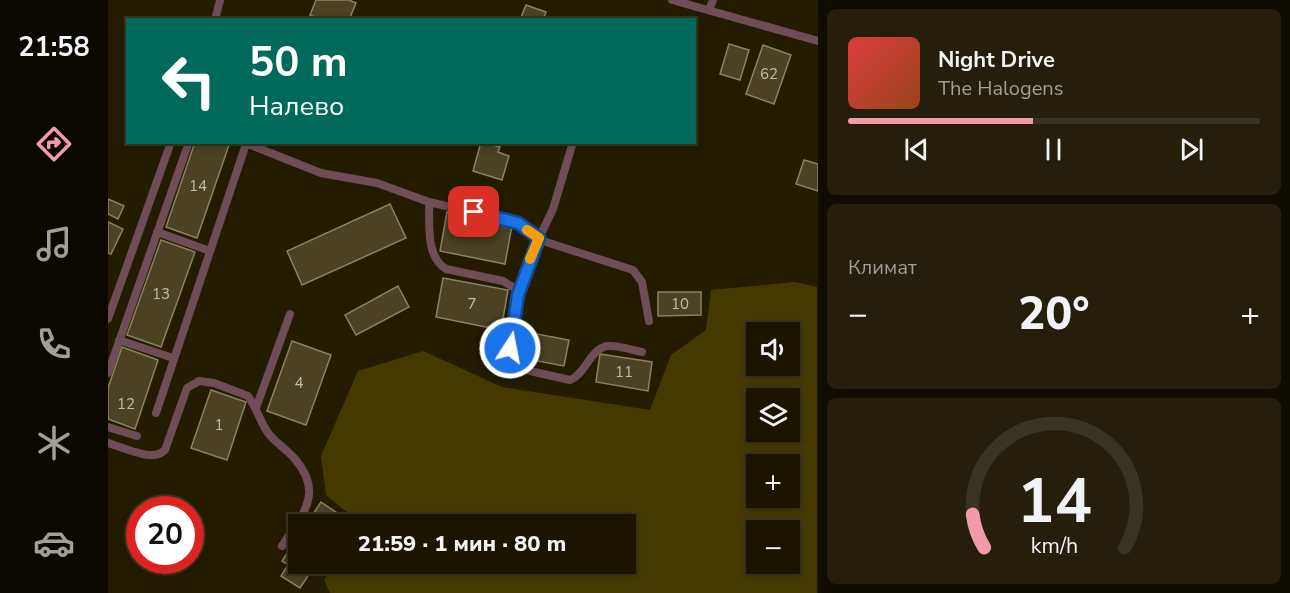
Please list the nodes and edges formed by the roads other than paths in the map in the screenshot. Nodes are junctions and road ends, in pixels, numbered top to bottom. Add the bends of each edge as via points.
1 (220, 0) edge
2 (672, 0) edge
3 (713, 0) edge
4 (709, 10) junction
5 (216, 18) edge
6 (818, 41) edge
7 (170, 144) edge
8 (188, 144) edge
9 (244, 144) edge
10 (247, 144) edge
11 (572, 144) edge
12 (429, 202) junction
13 (157, 232) junction
14 (539, 238) junction
15 (210, 250) junction
16 (518, 295) junction
17 (290, 314) dead end
18 (108, 319) edge
19 (649, 321) dead end
20 (119, 340) junction
21 (642, 352) dead end
22 (173, 358) junction
23 (108, 373) edge
24 (256, 408) junction
25 (156, 413) dead end
26 (108, 427) edge
27 (137, 436) dead end
28 (108, 443) edge
29 (282, 546) dead end

1 - 5 lane
2 - 4 lane
3 - 4 lane
4 - 6 lane
7 - 18 lane
8 - 13 lane
9 - 15 lane
10 - 12 lane via 321,173 377,183
11 - 14 lane via 553,209
12 - 14 lane via 518,223
12 - 16 lane via 433,257 439,264 446,269 503,281 516,289
13 - 15 lane
13 - 20 lane
14 - 16 lane
14 - 19 lane via 633,270 642,282
15 - 22 lane
16 - 21 lane via 510,348 516,364 530,371 570,380 608,346
17 - 24 lane
20 - 22 lane
20 - 23 lane
22 - 25 lane
24 - 28 lane via 248,396 199,381 188,388 161,455 151,456
24 - 29 lane via 269,433 309,478 311,493 302,516
26 - 27 lane

